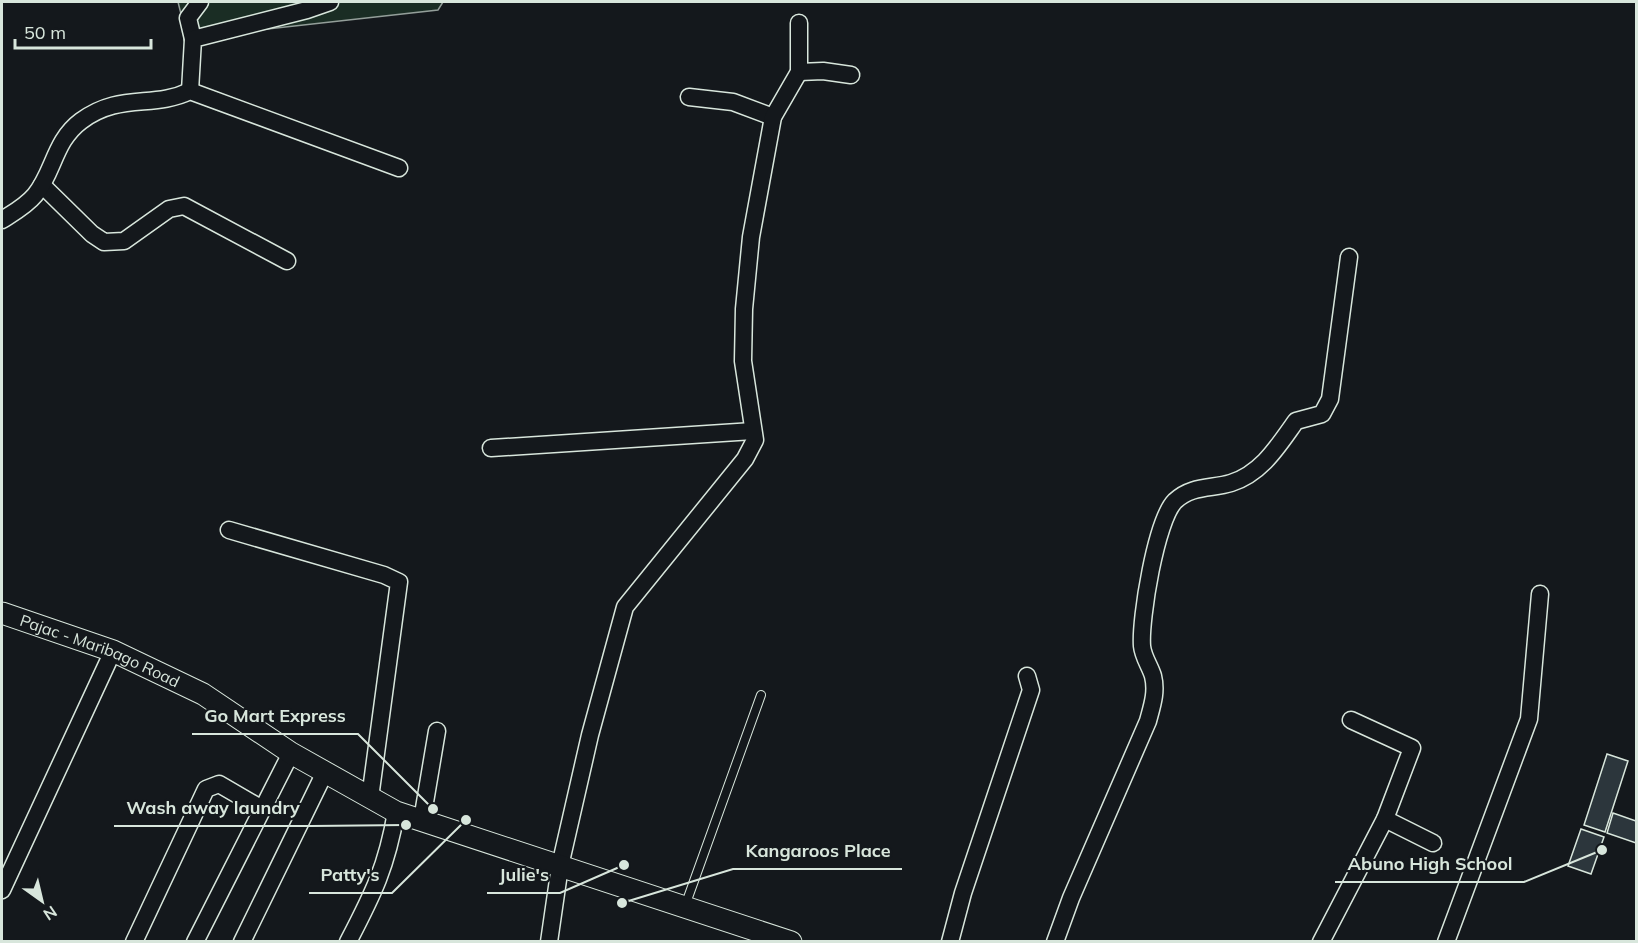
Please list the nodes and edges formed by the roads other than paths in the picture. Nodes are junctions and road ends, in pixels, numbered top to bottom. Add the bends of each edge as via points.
1 (201, 2) edge
2 (330, 2) edge
3 (799, 23) dead end
4 (193, 39) junction
5 (799, 72) junction
6 (851, 75) dead end
7 (190, 91) junction
8 (689, 98) dead end
9 (773, 117) junction
10 (399, 168) dead end
11 (42, 185) junction
12 (2, 220) edge
13 (1349, 257) dead end
14 (287, 261) dead end
15 (753, 431) junction
16 (491, 448) dead end
17 (229, 530) dead end
18 (1540, 594) dead end
19 (2, 613) edge
20 (113, 651) junction
21 (1027, 676) dead end
22 (761, 695) dead end
23 (1351, 720) dead end
24 (437, 731) dead end
25 (291, 753) junction
26 (325, 772) junction
27 (370, 798) junction
28 (262, 809) junction
29 (396, 812) junction
30 (1384, 819) junction
31 (422, 820) junction
32 (1433, 843) dead end
33 (560, 866) junction
34 (2, 890) edge
35 (685, 907) junction
36 (134, 942) edge
37 (195, 942) edge
38 (242, 942) edge
39 (348, 942) edge
40 (549, 942) edge
41 (791, 942) edge
42 (950, 942) edge
43 (1055, 942) edge
44 (1321, 942) edge
45 (1446, 942) edge

1 - 4 street via 188,18
2 - 4 street
3 - 5 street
4 - 7 street
5 - 6 street
5 - 9 street
7 - 10 street
7 - 11 street via 167,99 109,106 80,122 58,147
8 - 9 street via 733,102
9 - 15 street via 750,237 744,309 743,361
11 - 12 street via 30,201
11 - 14 street via 104,242 124,241 169,209 184,206
13 - 43 street via 1330,399 1322,414 1296,421 1266,464 1232,483 1193,489 1174,502 1157,541 1143,616 1142,649 1153,676 1155,694
15 - 16 street
15 - 33 street via 755,440 745,459 625,607
17 - 27 street via 399,582
18 - 45 street via 1529,719
19 - 20 street, Pajac - Maribago Road
20 - 25 street, Pajac - Maribago Road via 203,694
20 - 34 street
21 - 42 street via 1031,690
22 - 35 lane
23 - 30 street via 1412,748
24 - 31 street
25 - 26 street, Pajac - Maribago Road
25 - 28 street
26 - 27 street, Pajac - Maribago Road
26 - 38 street
27 - 29 street, Pajac - Maribago Road
28 - 36 street via 219,784 206,789
28 - 37 street
29 - 31 street, Pajac - Maribago Road
29 - 39 street via 390,852
30 - 32 street
30 - 44 street
31 - 33 street, Pajac - Maribago Road
33 - 35 street, Pajac - Maribago Road
33 - 40 street
35 - 41 street, Pajac - Maribago Road

